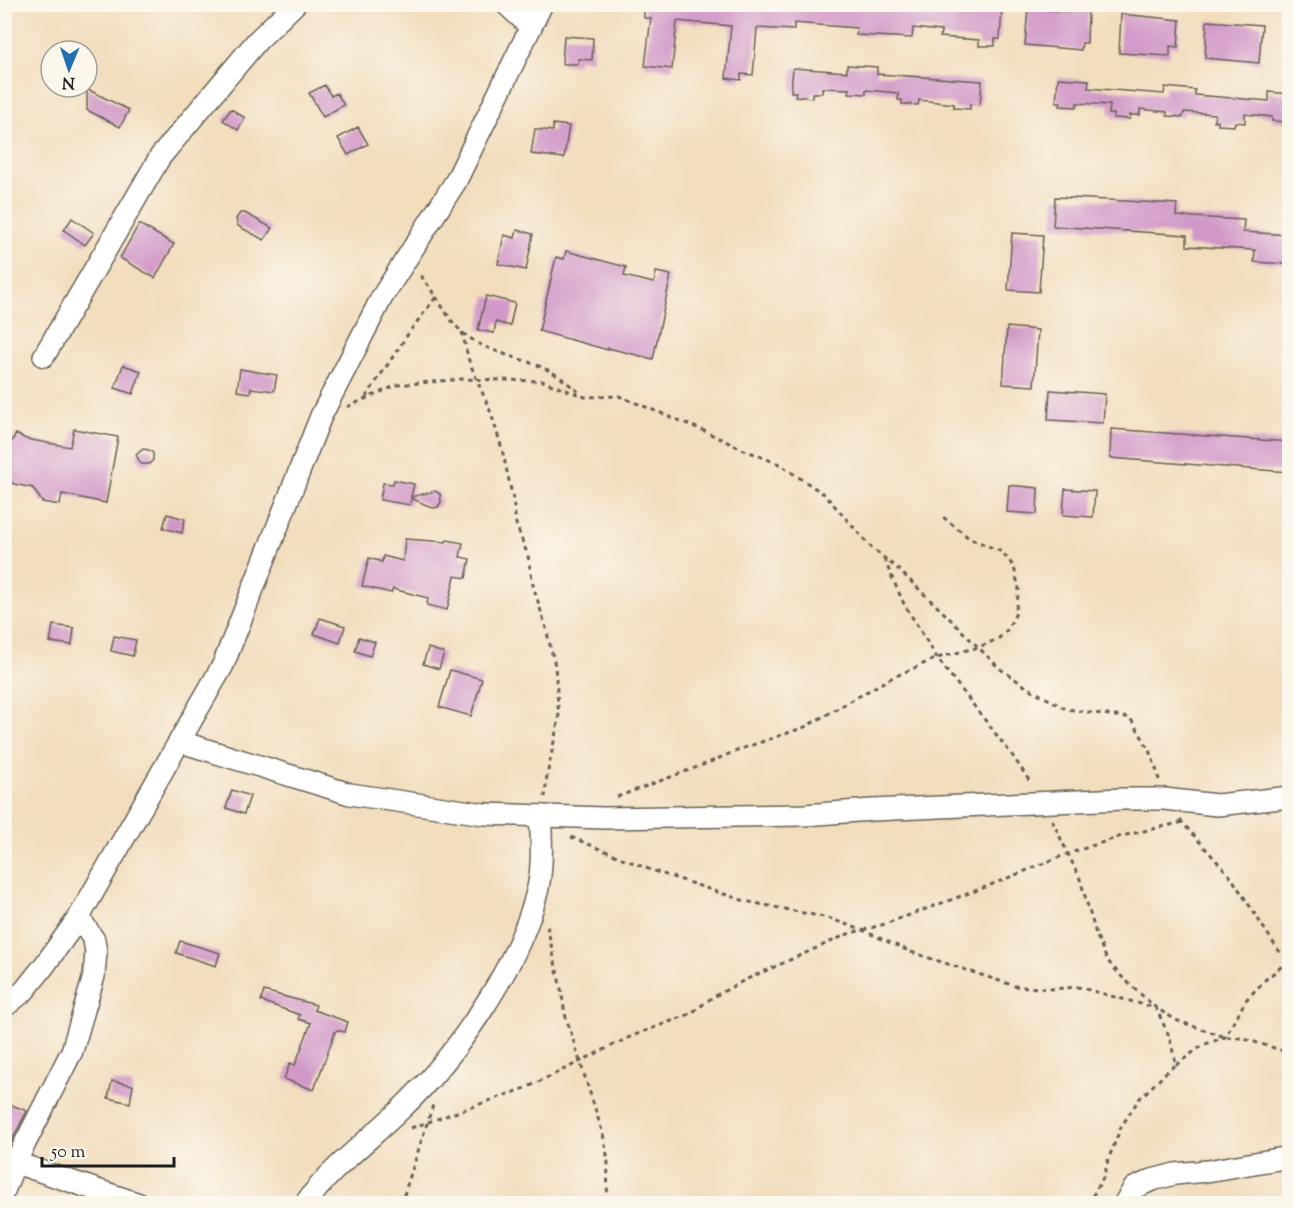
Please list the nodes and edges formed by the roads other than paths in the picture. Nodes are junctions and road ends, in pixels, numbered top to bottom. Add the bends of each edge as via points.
1 (295, 4) edge
2 (506, 4) edge
3 (542, 4) edge
4 (531, 27) junction
5 (44, 356) dead end
6 (181, 742) junction
7 (1290, 797) edge
8 (540, 816) junction
9 (79, 917) junction
10 (4, 1007) edge
11 (1290, 1157) edge
12 (14, 1165) junction
13 (4, 1191) edge
14 (139, 1203) edge
15 (305, 1203) edge
16 (1124, 1203) edge

1 - 5 street via 257,41 160,157
2 - 4 street
3 - 4 street
4 - 6 street via 456,181 382,297 321,416 223,666
6 - 8 street via 350,794 484,814
6 - 9 street
7 - 8 street via 1217,805 1164,799 793,815
8 - 15 street via 541,865 531,910 501,976 473,1024 420,1090
9 - 10 street via 24,991
9 - 12 street via 93,940 94,976 72,1051
11 - 16 street via 1152,1180 1134,1188
12 - 13 street
12 - 14 street

